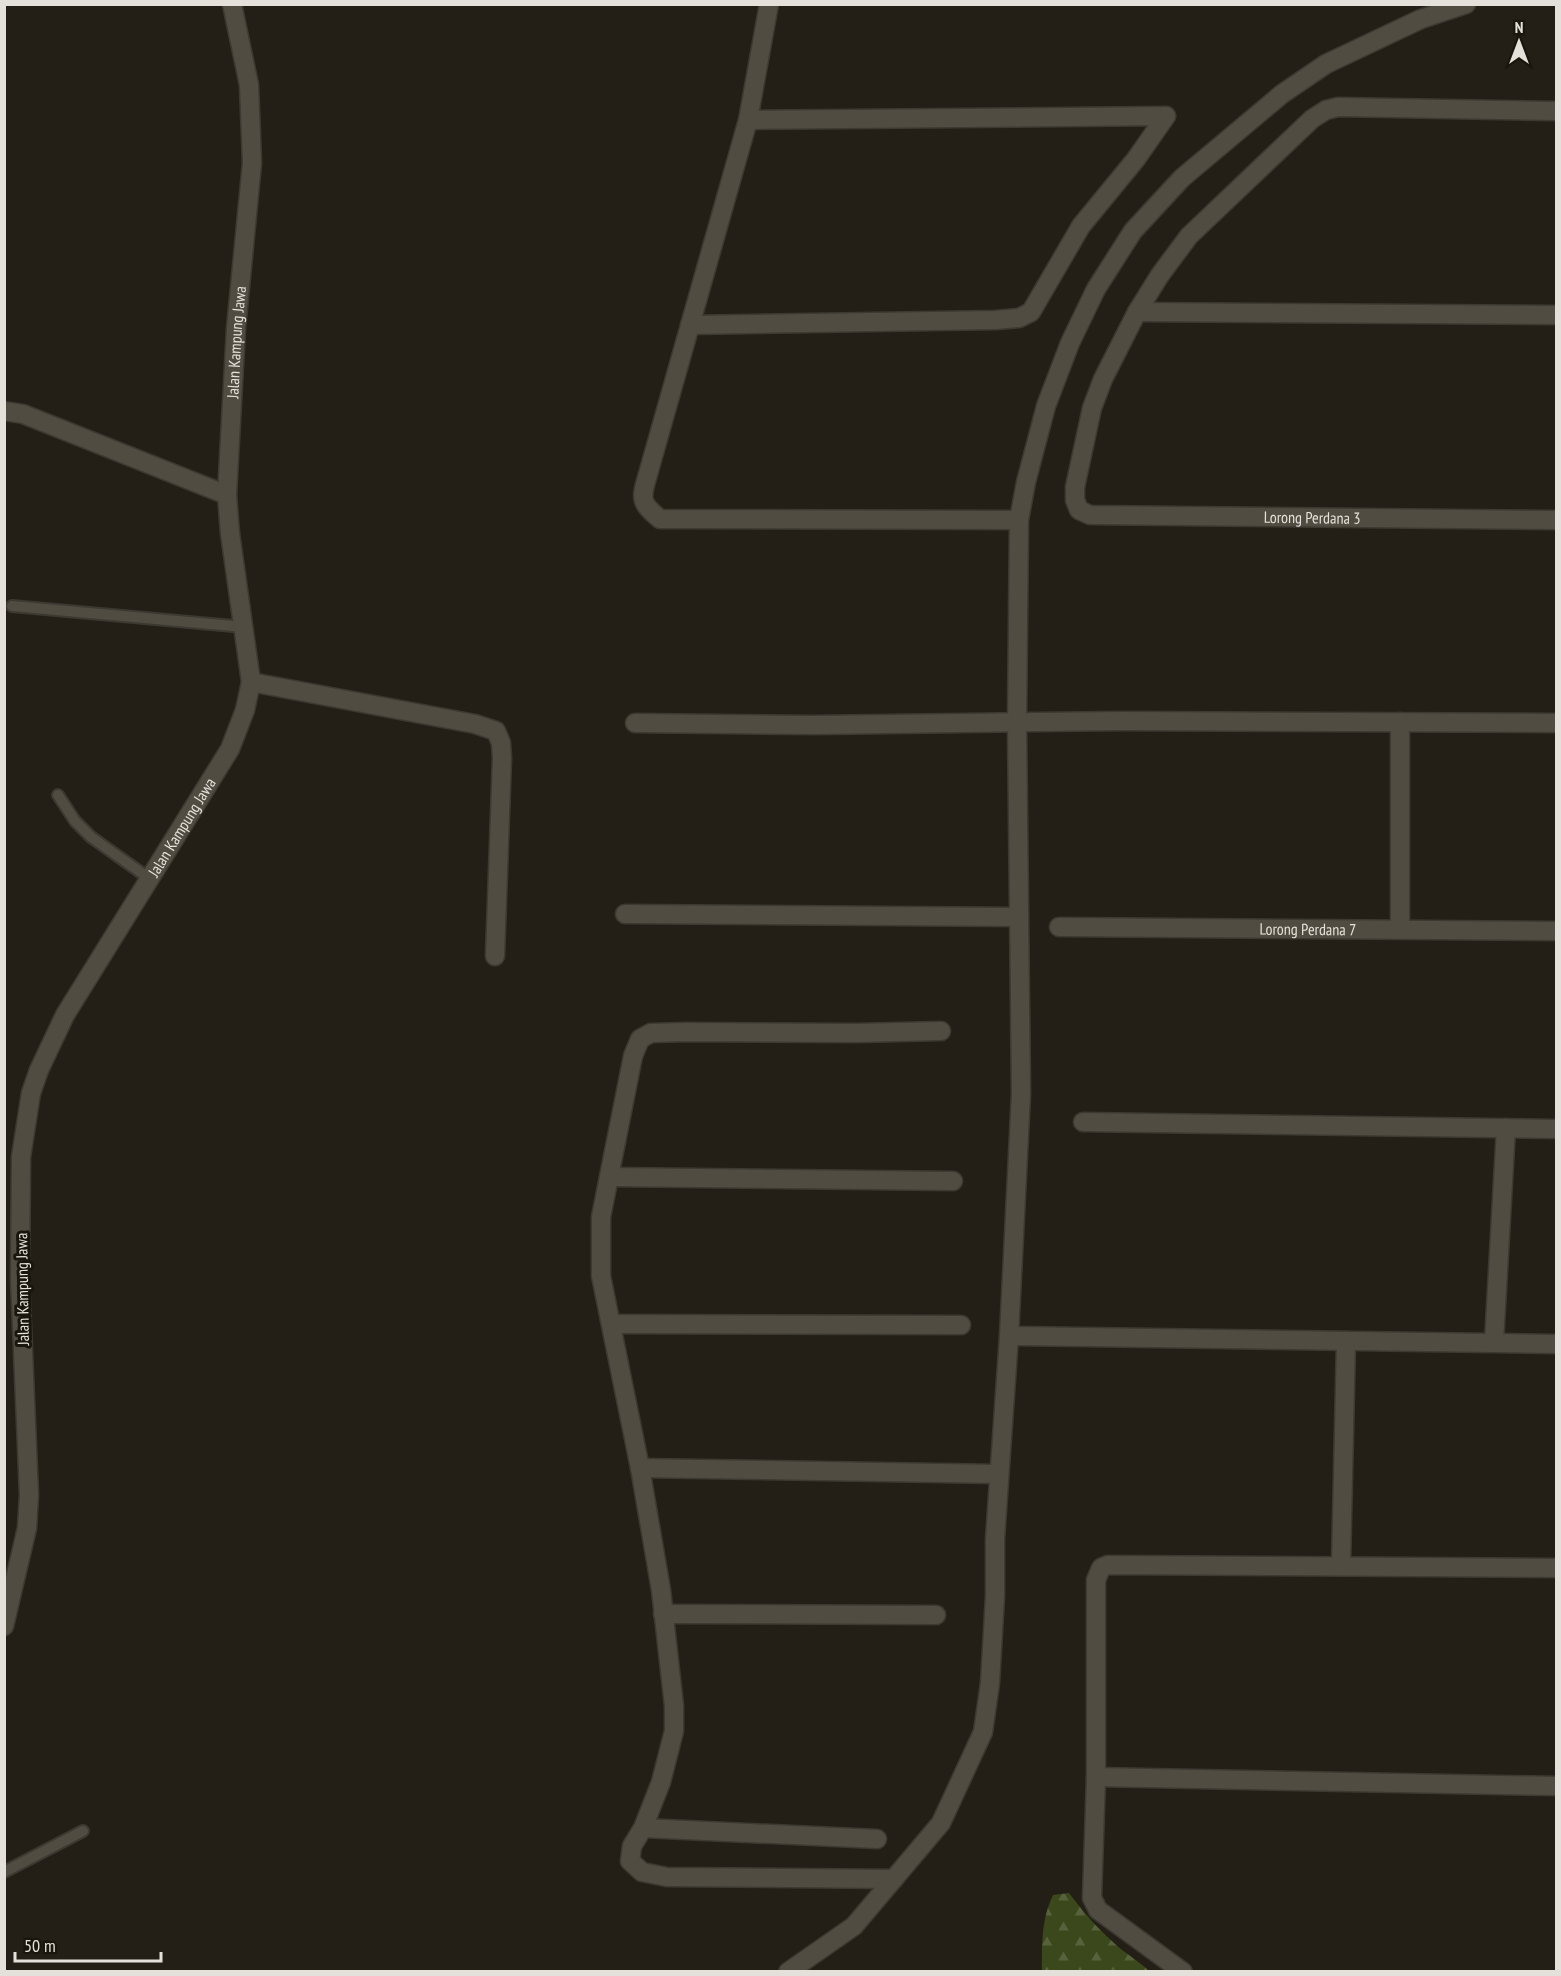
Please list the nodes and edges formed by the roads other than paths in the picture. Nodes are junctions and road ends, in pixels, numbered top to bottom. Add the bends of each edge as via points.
1 (232, 4) edge
2 (769, 4) edge
3 (1466, 4) edge
4 (1557, 111) edge
5 (748, 120) junction
6 (1137, 312) junction
7 (1557, 315) edge
8 (690, 325) junction
9 (4, 411) edge
10 (227, 495) junction
11 (1019, 520) junction
12 (1557, 520) edge
13 (12, 606) dead end
14 (244, 627) junction
15 (251, 682) junction
16 (1400, 722) junction
17 (635, 723) dead end
18 (1017, 723) junction
19 (1557, 723) edge
20 (58, 795) dead end
21 (150, 879) junction
22 (625, 914) dead end
23 (1018, 917) junction
24 (1059, 927) dead end
25 (1400, 929) junction
26 (1557, 931) edge
27 (495, 956) dead end
28 (941, 1031) dead end
29 (1083, 1122) dead end
30 (1506, 1128) junction
31 (1557, 1129) edge
32 (609, 1177) junction
33 (953, 1181) dead end
34 (611, 1324) junction
35 (961, 1325) dead end
36 (1010, 1336) junction
37 (1346, 1341) junction
38 (1494, 1342) junction
39 (1557, 1344) edge
40 (640, 1468) junction
41 (999, 1474) junction
42 (1341, 1565) junction
43 (1557, 1568) edge
44 (663, 1614) junction
45 (936, 1615) dead end
46 (4, 1626) edge
47 (1096, 1777) junction
48 (1557, 1786) edge
49 (643, 1828) junction
50 (83, 1831) dead end
51 (877, 1839) dead end
52 (4, 1872) edge
53 (894, 1879) junction
54 (788, 1971) edge
55 (1183, 1971) edge

1 - 10 street, Jalan Kampung Jawa via 249,85 252,163 236,328
2 - 5 street
3 - 11 street via 1375,39 1326,64 1282,94 1182,178 1134,231 1096,289 1070,343 1046,406
4 - 6 street via 1338,107 1326,110 1189,236
5 - 8 street
5 - 8 street via 1166,116 1081,226 1031,312 1019,318
6 - 7 street
6 - 12 street, Lorong Perdana 3 via 1092,408 1075,487 1079,510 1090,515
8 - 11 street via 642,494 646,508 660,519
9 - 10 street via 23,414
10 - 14 street, Jalan Kampung Jawa
11 - 18 street
13 - 14 lane
14 - 15 street, Jalan Kampung Jawa
15 - 21 street, Jalan Kampung Jawa via 230,749
15 - 27 street via 496,731 502,758
16 - 18 street
16 - 19 street
16 - 25 street
17 - 18 street
18 - 23 street
20 - 21 lane via 91,837
21 - 46 street, Jalan Kampung Jawa via 65,1015 31,1093 21,1156 20,1279 29,1495 27,1528
22 - 23 street
23 - 36 street via 1021,1095
24 - 25 street, Lorong Perdana 7
25 - 26 street, Lorong Perdana 7
28 - 32 street via 651,1033 640,1039 633,1056
29 - 30 street
30 - 31 street
30 - 38 street
32 - 33 street
32 - 34 street via 601,1217 601,1276
34 - 35 street
34 - 40 street
36 - 37 street
36 - 41 street
37 - 38 street
37 - 42 street
38 - 39 street
40 - 41 street
40 - 44 street
41 - 53 street via 990,1683 983,1732 941,1823
42 - 43 street
42 - 47 street via 1101,1568 1096,1580
44 - 45 street
44 - 49 street via 674,1731 661,1782
47 - 48 street
47 - 55 street via 1092,1899 1098,1910
49 - 51 street
49 - 53 street via 632,1846 630,1861 642,1872 667,1877
50 - 52 lane
53 - 54 street via 854,1926

